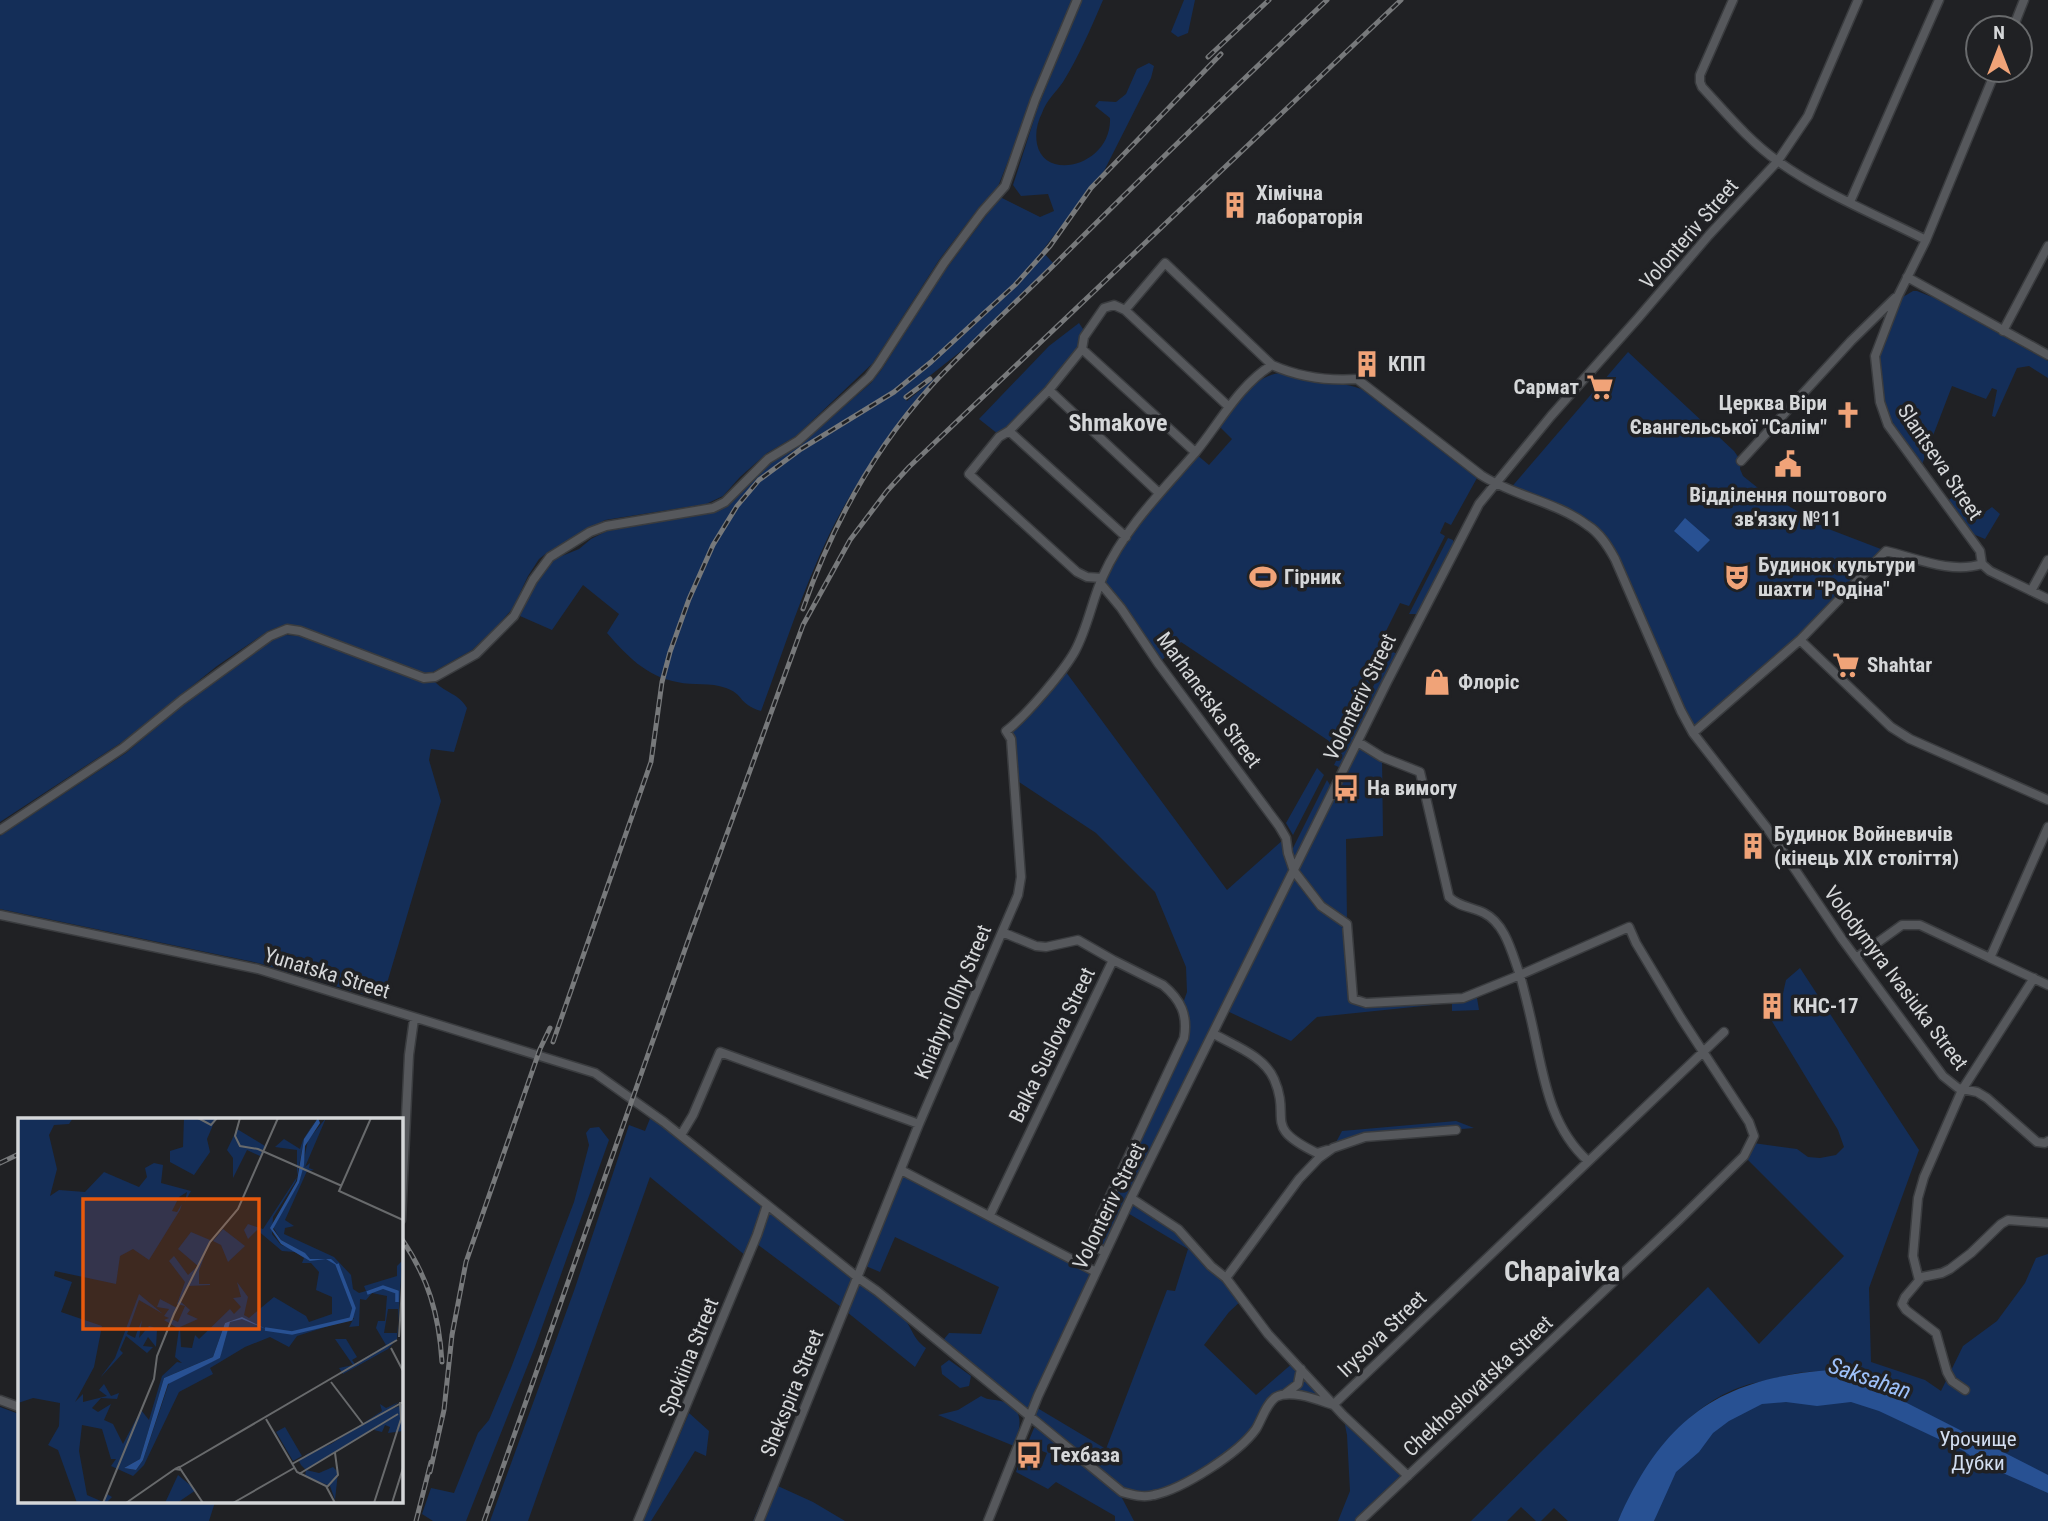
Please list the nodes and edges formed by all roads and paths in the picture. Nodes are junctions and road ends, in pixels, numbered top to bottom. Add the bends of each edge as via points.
1 (1076, 0) edge
2 (1733, 0) edge
3 (1858, 0) edge
4 (1939, 0) edge
5 (1990, 84) edge
6 (1777, 162) junction
7 (1850, 202) junction
8 (1926, 240) junction
9 (2048, 246) edge
10 (1907, 277) junction
11 (1898, 296) junction
12 (1125, 310) junction
13 (2003, 331) junction
14 (1082, 349) junction
15 (2048, 355) edge
16 (1272, 365) junction
17 (1049, 390) junction
18 (1229, 407) junction
19 (1009, 430) junction
20 (1195, 452) junction
21 (1741, 461) dead end
22 (1494, 484) junction
23 (1159, 493) junction
24 (1126, 537) junction
25 (2048, 560) edge
26 (1982, 564) junction
27 (1101, 581) junction
28 (2031, 591) junction
29 (2048, 599) edge
30 (1800, 640) junction
31 (1693, 733) junction
32 (1358, 743) junction
33 (2048, 800) edge
34 (2048, 827) edge
35 (0, 830) edge
36 (1294, 871) junction
37 (0, 915) edge
38 (1002, 932) junction
39 (1856, 958) junction
40 (1990, 958) junction
41 (1113, 960) junction
42 (1520, 975) junction
43 (2034, 978) junction
44 (2048, 985) edge
45 (414, 1018) junction
46 (1724, 1032) dead end
47 (1214, 1034) junction
48 (1704, 1051) junction
49 (1962, 1090) junction
50 (919, 1124) junction
51 (1456, 1130) dead end
52 (681, 1135) junction
53 (2048, 1141) edge
54 (1333, 1148) junction
55 (1588, 1161) junction
56 (901, 1170) junction
57 (1132, 1198) junction
58 (402, 1200) edge
59 (767, 1205) junction
60 (990, 1215) junction
61 (2048, 1223) edge
62 (1105, 1253) junction
63 (1096, 1272) junction
64 (857, 1277) junction
65 (1226, 1278) junction
66 (1919, 1280) junction
67 (1301, 1369) junction
68 (1965, 1390) dead end
69 (1286, 1394) junction
70 (0, 1400) edge
71 (1333, 1405) junction
72 (18, 1407) edge
73 (1030, 1416) junction
74 (1408, 1476) junction
75 (638, 1521) edge
76 (759, 1521) edge
77 (988, 1521) edge
78 (1360, 1521) edge

1 - 35 street via 1005,186 944,263 869,377 798,441 768,458 725,502 590,532 550,557 514,616 476,654 435,677 425,678 300,631 287,629 270,636 123,748
2 - 6 street via 1700,82
3 - 6 street, Volonteriv Street via 1808,116
4 - 7 street
5 - 8 street, Slantseva Street
6 - 7 street
6 - 22 street, Volonteriv Street
7 - 8 street
8 - 10 street, Slantseva Street
9 - 13 street
10 - 11 street, Slantseva Street
10 - 13 street
11 - 21 street, Slantseva Street
11 - 26 street, Slantseva Street via 1875,356 1880,402 1888,425 1980,551
12 - 14 street via 1114,305 1104,308 1084,337
12 - 16 street via 1165,263
12 - 18 street
13 - 15 street
14 - 17 street
14 - 20 street
16 - 18 street
16 - 22 street, Volodymyra Ivasiuka Street via 1293,374 1357,379
17 - 19 street
17 - 23 street
18 - 20 street
19 - 24 street
19 - 27 street via 968,474 1077,572
20 - 23 street
22 - 31 street, Volodymyra Ivasiuka Street via 1588,525 1605,542
22 - 32 street, Volonteriv Street via 1460,538
23 - 24 street
24 - 27 street
25 - 28 street
26 - 28 street
26 - 30 street via 1950,567 1886,551
27 - 36 street, Marhanetska Street via 1286,838
27 - 38 street, Kniahyni Olhy Street via 1076,649 1006,731 1011,739 1021,877
28 - 29 street
30 - 31 street
30 - 33 street via 1891,727
31 - 39 street, Volodymyra Ivasiuka Street via 1767,828
32 - 36 street, Volonteriv Street
32 - 42 street via 1420,772 1449,897 1495,920
34 - 40 street
36 - 42 street via 1321,906 1348,924 1356,1002 1463,998
36 - 47 street, Volonteriv Street
37 - 45 street, Yunatska Street via 258,969
38 - 41 street, Balka Suslova Street via 1036,946 1078,940
38 - 50 street, Kniahyni Olhy Street
39 - 40 street via 1908,923
39 - 49 street, Volodymyra Ivasiuka Street via 1943,1076
40 - 43 street
41 - 60 street, Balka Suslova Street
41 - 62 street via 1163,985 1175,996 1186,1018 1184,1038 1094,1230 1097,1247
42 - 48 street via 1629,927
42 - 55 street via 1552,1107 1562,1131
43 - 44 street
43 - 49 street
45 - 52 street, Yunatska Street via 595,1073
45 - 58 street
46 - 48 street, Irysova Street
47 - 54 street via 1258,1059 1269,1071 1278,1089 1286,1134 1317,1153
47 - 57 street, Volonteriv Street
48 - 55 street, Irysova Street
48 - 74 street, Chekhoslovatska Street via 1753,1130 1744,1156
49 - 53 street, Volodymyra Ivasiuka Street via 1987,1098 2037,1142
49 - 66 street via 1918,1198 1913,1256
50 - 52 street via 720,1052
50 - 56 street, Kniahyni Olhy Street
51 - 54 street via 1365,1138
52 - 59 street, Yunatska Street
54 - 65 street via 1299,1179
55 - 71 street, Irysova Street
56 - 60 street
56 - 64 street, Kniahyni Olhy Street
57 - 62 street, Volonteriv Street
57 - 65 street via 1178,1229
59 - 64 street, Yunatska Street
59 - 75 street, Spokiina Street
60 - 63 street
61 - 66 street via 2008,1220 1950,1269
62 - 63 street, Volonteriv Street
63 - 73 street, Volonteriv Street
64 - 73 street, Yunatska Street
64 - 76 street, Shekspira Street
65 - 67 street
66 - 68 street via 1902,1304 1936,1333 1947,1372
67 - 69 street via 1298,1384
67 - 71 street
69 - 71 street, Irysova Street
69 - 73 street via 1270,1403 1255,1430 1207,1470 1146,1496 1122,1492
70 - 72 street
71 - 74 street
73 - 77 street, Volonteriv Street
74 - 78 street, Chekhoslovatska Street

